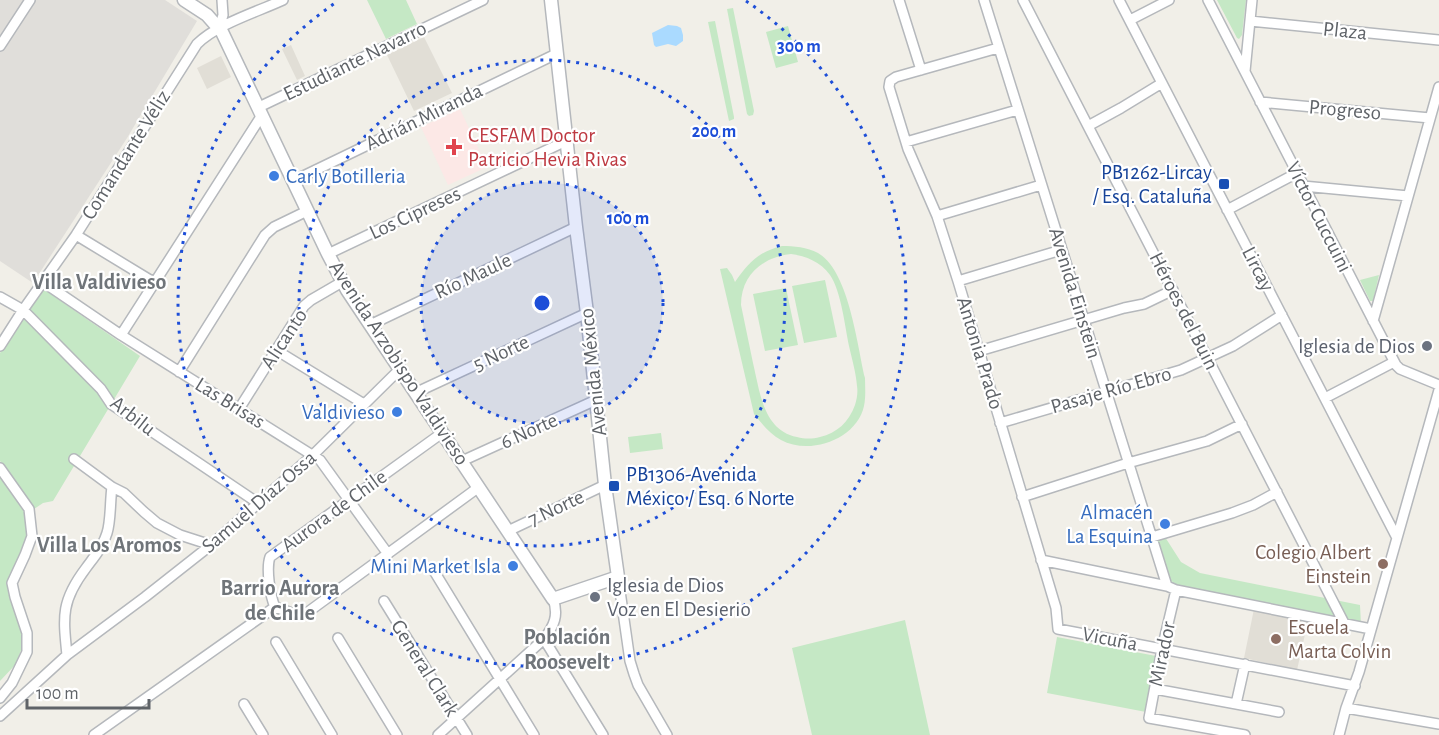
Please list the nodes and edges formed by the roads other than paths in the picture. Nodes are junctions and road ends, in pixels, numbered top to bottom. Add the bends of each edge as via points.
1 (30, 0) edge
2 (184, 0) edge
3 (222, 0) edge
4 (283, 0) edge
5 (483, 0) edge
6 (551, 0) edge
7 (899, 0) edge
8 (984, 0) edge
9 (1023, 0) edge
10 (1119, 0) edge
11 (1169, 0) edge
12 (1208, 0) edge
13 (1252, 0) edge
14 (1130, 20) junction
15 (1250, 21) junction
16 (219, 28) junction
17 (1439, 40) edge
18 (0, 46) edge
19 (998, 48) junction
20 (556, 54) junction
21 (921, 70) junction
22 (1245, 71) junction
23 (1162, 83) junction
24 (1439, 87) edge
25 (1260, 102) junction
26 (1017, 110) junction
27 (260, 111) junction
28 (1430, 118) junction
29 (1088, 126) junction
30 (566, 141) junction
31 (906, 142) junction
32 (1297, 173) junction
33 (293, 181) junction
34 (1041, 185) junction
35 (1303, 186) junction
36 (1408, 196) junction
37 (1227, 210) junction
38 (307, 211) junction
39 (937, 216) junction
40 (576, 227) junction
41 (76, 235) junction
42 (1061, 250) junction
43 (328, 254) junction
44 (958, 280) junction
45 (43, 282) junction
46 (342, 282) junction
47 (155, 283) junction
48 (1173, 290) junction
49 (0, 297) edge
50 (23, 310) junction
51 (587, 313) junction
52 (1282, 315) junction
53 (1083, 320) junction
54 (1373, 321) junction
55 (370, 325) junction
56 (121, 335) junction
57 (0, 346) edge
58 (276, 350) junction
59 (979, 351) junction
60 (1208, 358) junction
61 (1394, 362) junction
62 (400, 369) junction
63 (179, 372) junction
64 (1439, 385) edge
65 (1439, 390) edge
66 (1106, 392) junction
67 (415, 393) junction
68 (1325, 398) junction
69 (596, 400) junction
70 (1437, 403) edge
71 (364, 404) junction
72 (239, 409) junction
73 (1000, 423) junction
74 (1242, 424) junction
75 (442, 433) junction
76 (313, 455) junction
77 (74, 459) dead end
78 (462, 461) junction
79 (1128, 463) junction
80 (0, 468) edge
81 (605, 485) junction
82 (112, 487) junction
83 (479, 488) junction
84 (1277, 492) junction
85 (1022, 497) junction
86 (349, 500) junction
87 (258, 503) junction
88 (508, 531) junction
89 (1152, 537) junction
90 (1397, 538) junction
91 (210, 545) junction
92 (388, 554) junction
93 (1041, 560) junction
94 (434, 571) dead end
95 (618, 577) junction
96 (1172, 588) junction
97 (554, 599) junction
98 (384, 601) dead end
99 (275, 607) junction
100 (1344, 624) junction
101 (1058, 629) joint
102 (1371, 629) junction
103 (338, 638) dead end
104 (544, 639) junction
105 (276, 642) dead end
106 (1162, 649) junction
107 (66, 655) junction
108 (1245, 664) junction
109 (501, 678) junction
110 (1355, 686) junction
111 (1155, 689) junction
112 (0, 698) edge
113 (244, 704) dead end
114 (1236, 704) junction
115 (1346, 708) junction
116 (1279, 712) dead end
117 (0, 716) edge
118 (457, 718) junction
119 (1439, 724) edge
120 (94, 735) edge
121 (263, 735) edge
122 (332, 735) edge
123 (397, 735) edge
124 (438, 735) edge
125 (467, 735) edge
126 (534, 735) edge
127 (603, 735) edge
128 (667, 735) edge
129 (1245, 735) edge
130 (1339, 735) edge

1 - 18 street
2 - 16 street, Avenida Arzobispo Valdivieso
3 - 16 street
4 - 16 street, Comandante Véliz
5 - 27 street, Estudiante Navarro
6 - 20 street, Avenida México
7 - 21 street
8 - 19 street, Avenida Einstein
9 - 29 street, Héroes del Buin
10 - 14 street, Lircay
11 - 14 street
12 - 22 street, Víctor Cuccuini
13 - 15 street
14 - 23 street, Lircay
15 - 17 street, Plaza
15 - 22 street
16 - 27 street, Avenida Arzobispo Valdivieso
16 - 41 street, Comandante Véliz via 197,44
19 - 21 street
19 - 26 street, Avenida Einstein
20 - 30 street, Avenida México
20 - 33 street, Adrián Miranda
21 - 31 street, Antonia Prado via 890,81
22 - 25 street, Víctor Cuccuini
23 - 29 street
23 - 37 street, Lircay
24 - 28 street
25 - 28 street, Progreso
25 - 32 street, Víctor Cuccuini
26 - 31 street
26 - 34 street, Avenida Einstein
27 - 33 street, Avenida Arzobispo Valdivieso
27 - 47 street, Estudiante Navarro
28 - 36 street
29 - 48 street, Héroes del Buin
30 - 40 street, Avenida México
30 - 43 street, Los Cipreses
31 - 39 street, Antonia Prado
32 - 35 street, Víctor Cuccuini
32 - 37 street
33 - 38 street, Avenida Arzobispo Valdivieso
34 - 39 street
34 - 42 street, Avenida Einstein
35 - 36 street
35 - 54 street, Víctor Cuccuini
36 - 54 street
37 - 52 street, Lircay
38 - 43 street, Avenida Arzobispo Valdivieso
38 - 63 street via 266,235
39 - 44 street, Antonia Prado
40 - 51 street, Avenida México
40 - 55 street, Río Maule
41 - 45 street, Comandante Véliz
41 - 47 street
42 - 44 street
42 - 53 street, Avenida Einstein
43 - 46 street, Avenida Arzobispo Valdivieso
44 - 59 street, Antonia Prado
45 - 50 street, Comandante Véliz
45 - 56 street, Las Brisas
46 - 55 street, Avenida Arzobispo Valdivieso
46 - 58 street, Alicanto via 307,303
47 - 56 street, Estudiante Navarro
48 - 53 street via 1144,304
48 - 60 street, Héroes del Buin
49 - 50 street, Arbilu
50 - 57 street, Comandante Véliz
50 - 87 street, Arbilu via 102,388 111,404
51 - 67 street, 5 Norte
51 - 69 street, Avenida México
52 - 60 street, Pasaje Río Ebro
52 - 68 street, Lircay
53 - 59 street
53 - 66 street, Avenida Einstein
54 - 61 street, Víctor Cuccuini
55 - 62 street, Avenida Arzobispo Valdivieso
56 - 63 street, Las Brisas
58 - 71 street
58 - 72 street, Alicanto
59 - 73 street, Antonia Prado
60 - 66 street, Pasaje Río Ebro
60 - 74 street, Héroes del Buin
61 - 64 street via 1400,369
61 - 68 street
62 - 67 street, Avenida Arzobispo Valdivieso
62 - 71 street, Samuel Díaz Ossa
63 - 72 street, Las Brisas
65 - 70 street
66 - 73 street, Pasaje Río Ebro
66 - 79 street, Avenida Einstein
67 - 75 street, Avenida Arzobispo Valdivieso
68 - 90 street, Lircay
69 - 78 street, 6 Norte
69 - 81 street, Avenida México
70 - 90 street
71 - 76 street, Samuel Díaz Ossa
72 - 76 street, Las Brisas
73 - 85 street, Antonia Prado
74 - 79 street via 1207,441
74 - 84 street, Héroes del Buin
75 - 78 street, Avenida Arzobispo Valdivieso
75 - 86 street, Aurora de Chile
76 - 86 street, Las Brisas
76 - 87 street, Samuel Díaz Ossa
77 - 82 street
78 - 83 street, Avenida Arzobispo Valdivieso
79 - 85 street
79 - 89 street, Avenida Einstein
80 - 112 street via 29,509 32,536 12,584 27,633 27,652
81 - 88 street, 7 Norte
81 - 95 street, Avenida México
82 - 91 street via 157,523
82 - 107 street via 108,531 67,600
83 - 88 street, Avenida Arzobispo Valdivieso
83 - 92 street
84 - 89 street via 1232,513
84 - 100 street, Héroes del Buin
85 - 93 street, Antonia Prado
86 - 92 street, Las Brisas
86 - 99 street, Aurora de Chile via 270,557
87 - 91 street, Samuel Díaz Ossa
88 - 97 street, Avenida Arzobispo Valdivieso
89 - 96 street, Avenida Einstein
90 - 102 street
91 - 107 street, Samuel Díaz Ossa
92 - 99 street via 308,612 297,615
93 - 96 street
93 - 101 street, Antonia Prado via 1056,608
94 - 109 street
95 - 97 street
95 - 128 street, Avenida México via 633,674
96 - 100 street
96 - 106 street, Mirador
97 - 104 street via 556,617
98 - 118 street, General Clark
99 - 120 street
100 - 102 street
101 - 106 street, Vicuña
102 - 110 street
103 - 123 street
104 - 109 street
104 - 127 street
105 - 122 street
106 - 108 street, Vicuña
106 - 111 street, Mirador
107 - 117 street, Samuel Díaz Ossa
108 - 110 street, Vicuña
108 - 114 street
109 - 118 street
109 - 126 street
110 - 115 street
111 - 114 street
111 - 129 street, Mirador via 1149,718
113 - 121 street
114 - 116 street
115 - 119 street
115 - 130 street
118 - 124 street
118 - 125 street, General Clark

